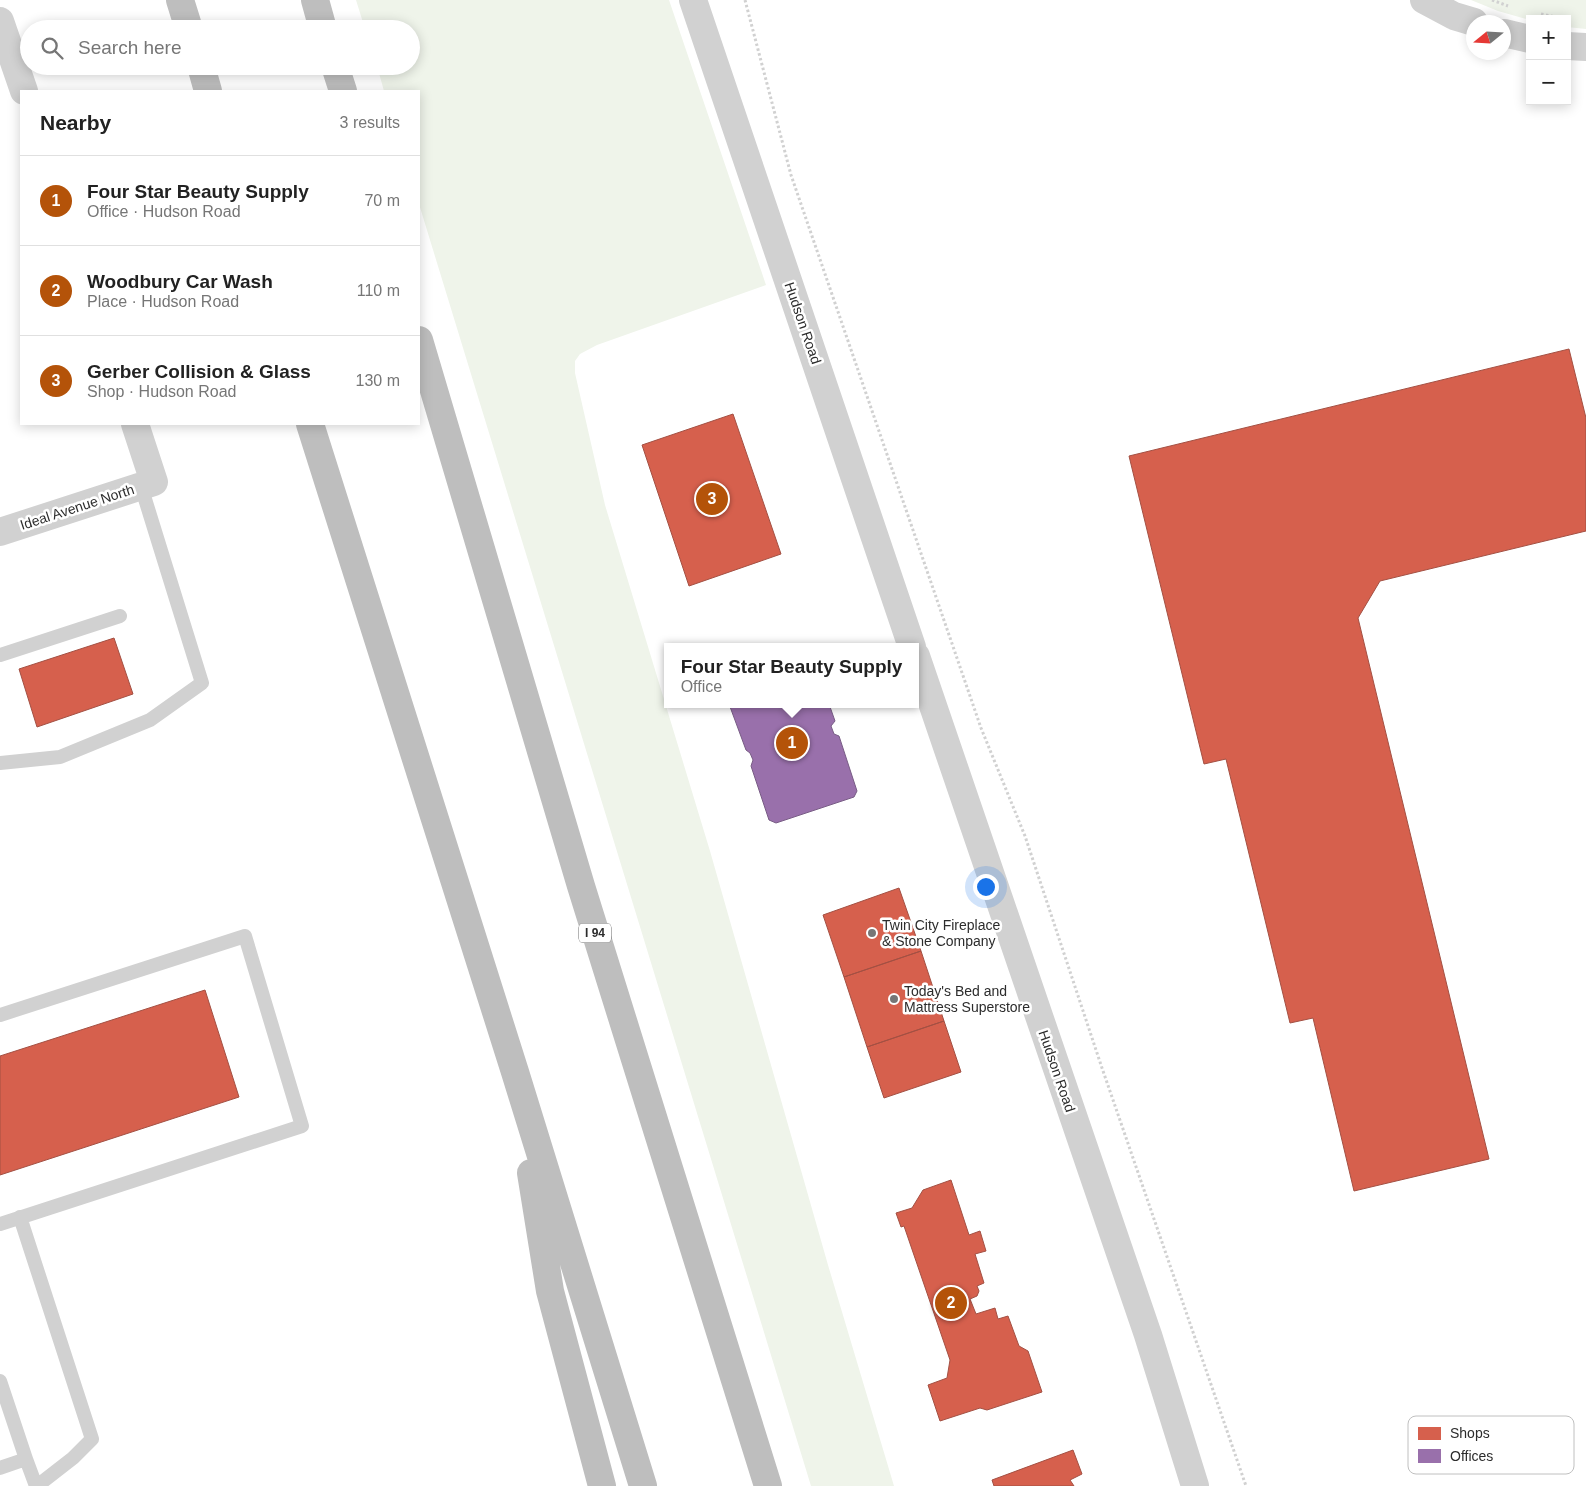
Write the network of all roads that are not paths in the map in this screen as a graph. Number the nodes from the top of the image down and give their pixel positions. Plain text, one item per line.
1 (180, 0) edge
2 (315, 0) edge
3 (693, 0) edge
4 (1424, 0) edge
5 (186, 20) edge
6 (321, 20) edge
7 (1466, 20) edge
8 (0, 21) edge
9 (1511, 35) edge
10 (1526, 38) edge
11 (1571, 46) edge
12 (1586, 47) edge
13 (204, 75) edge
14 (338, 75) edge
15 (24, 90) edge
16 (208, 90) edge
17 (343, 90) edge
18 (420, 343) edge
19 (135, 425) edge
20 (310, 425) edge
21 (147, 484) junction
22 (0, 532) edge
23 (120, 616) dead end
24 (911, 643) edge
25 (0, 655) edge
26 (919, 665) edge
27 (0, 763) edge
28 (0, 1015) edge
29 (515, 1072) junction
30 (20, 1217) junction
31 (0, 1224) edge
32 (0, 1381) edge
33 (26, 1459) junction
34 (0, 1468) edge
35 (36, 1486) edge
36 (602, 1486) edge
37 (643, 1486) edge
38 (768, 1486) edge
39 (1195, 1486) edge

1 - 5 highway
2 - 6 highway
3 - 24 street, Hudson Road
4 - 7 street
8 - 15 street
9 - 10 street
11 - 12 street
13 - 16 highway
14 - 17 highway
18 - 38 highway, I 94
19 - 21 street
20 - 29 highway
21 - 22 street, Ideal Avenue North
21 - 27 lane
23 - 25 lane
26 - 39 street, Hudson Road
28 - 30 lane
29 - 36 highway
29 - 37 highway
30 - 31 lane
30 - 35 lane
32 - 33 lane
33 - 34 lane
33 - 35 lane

